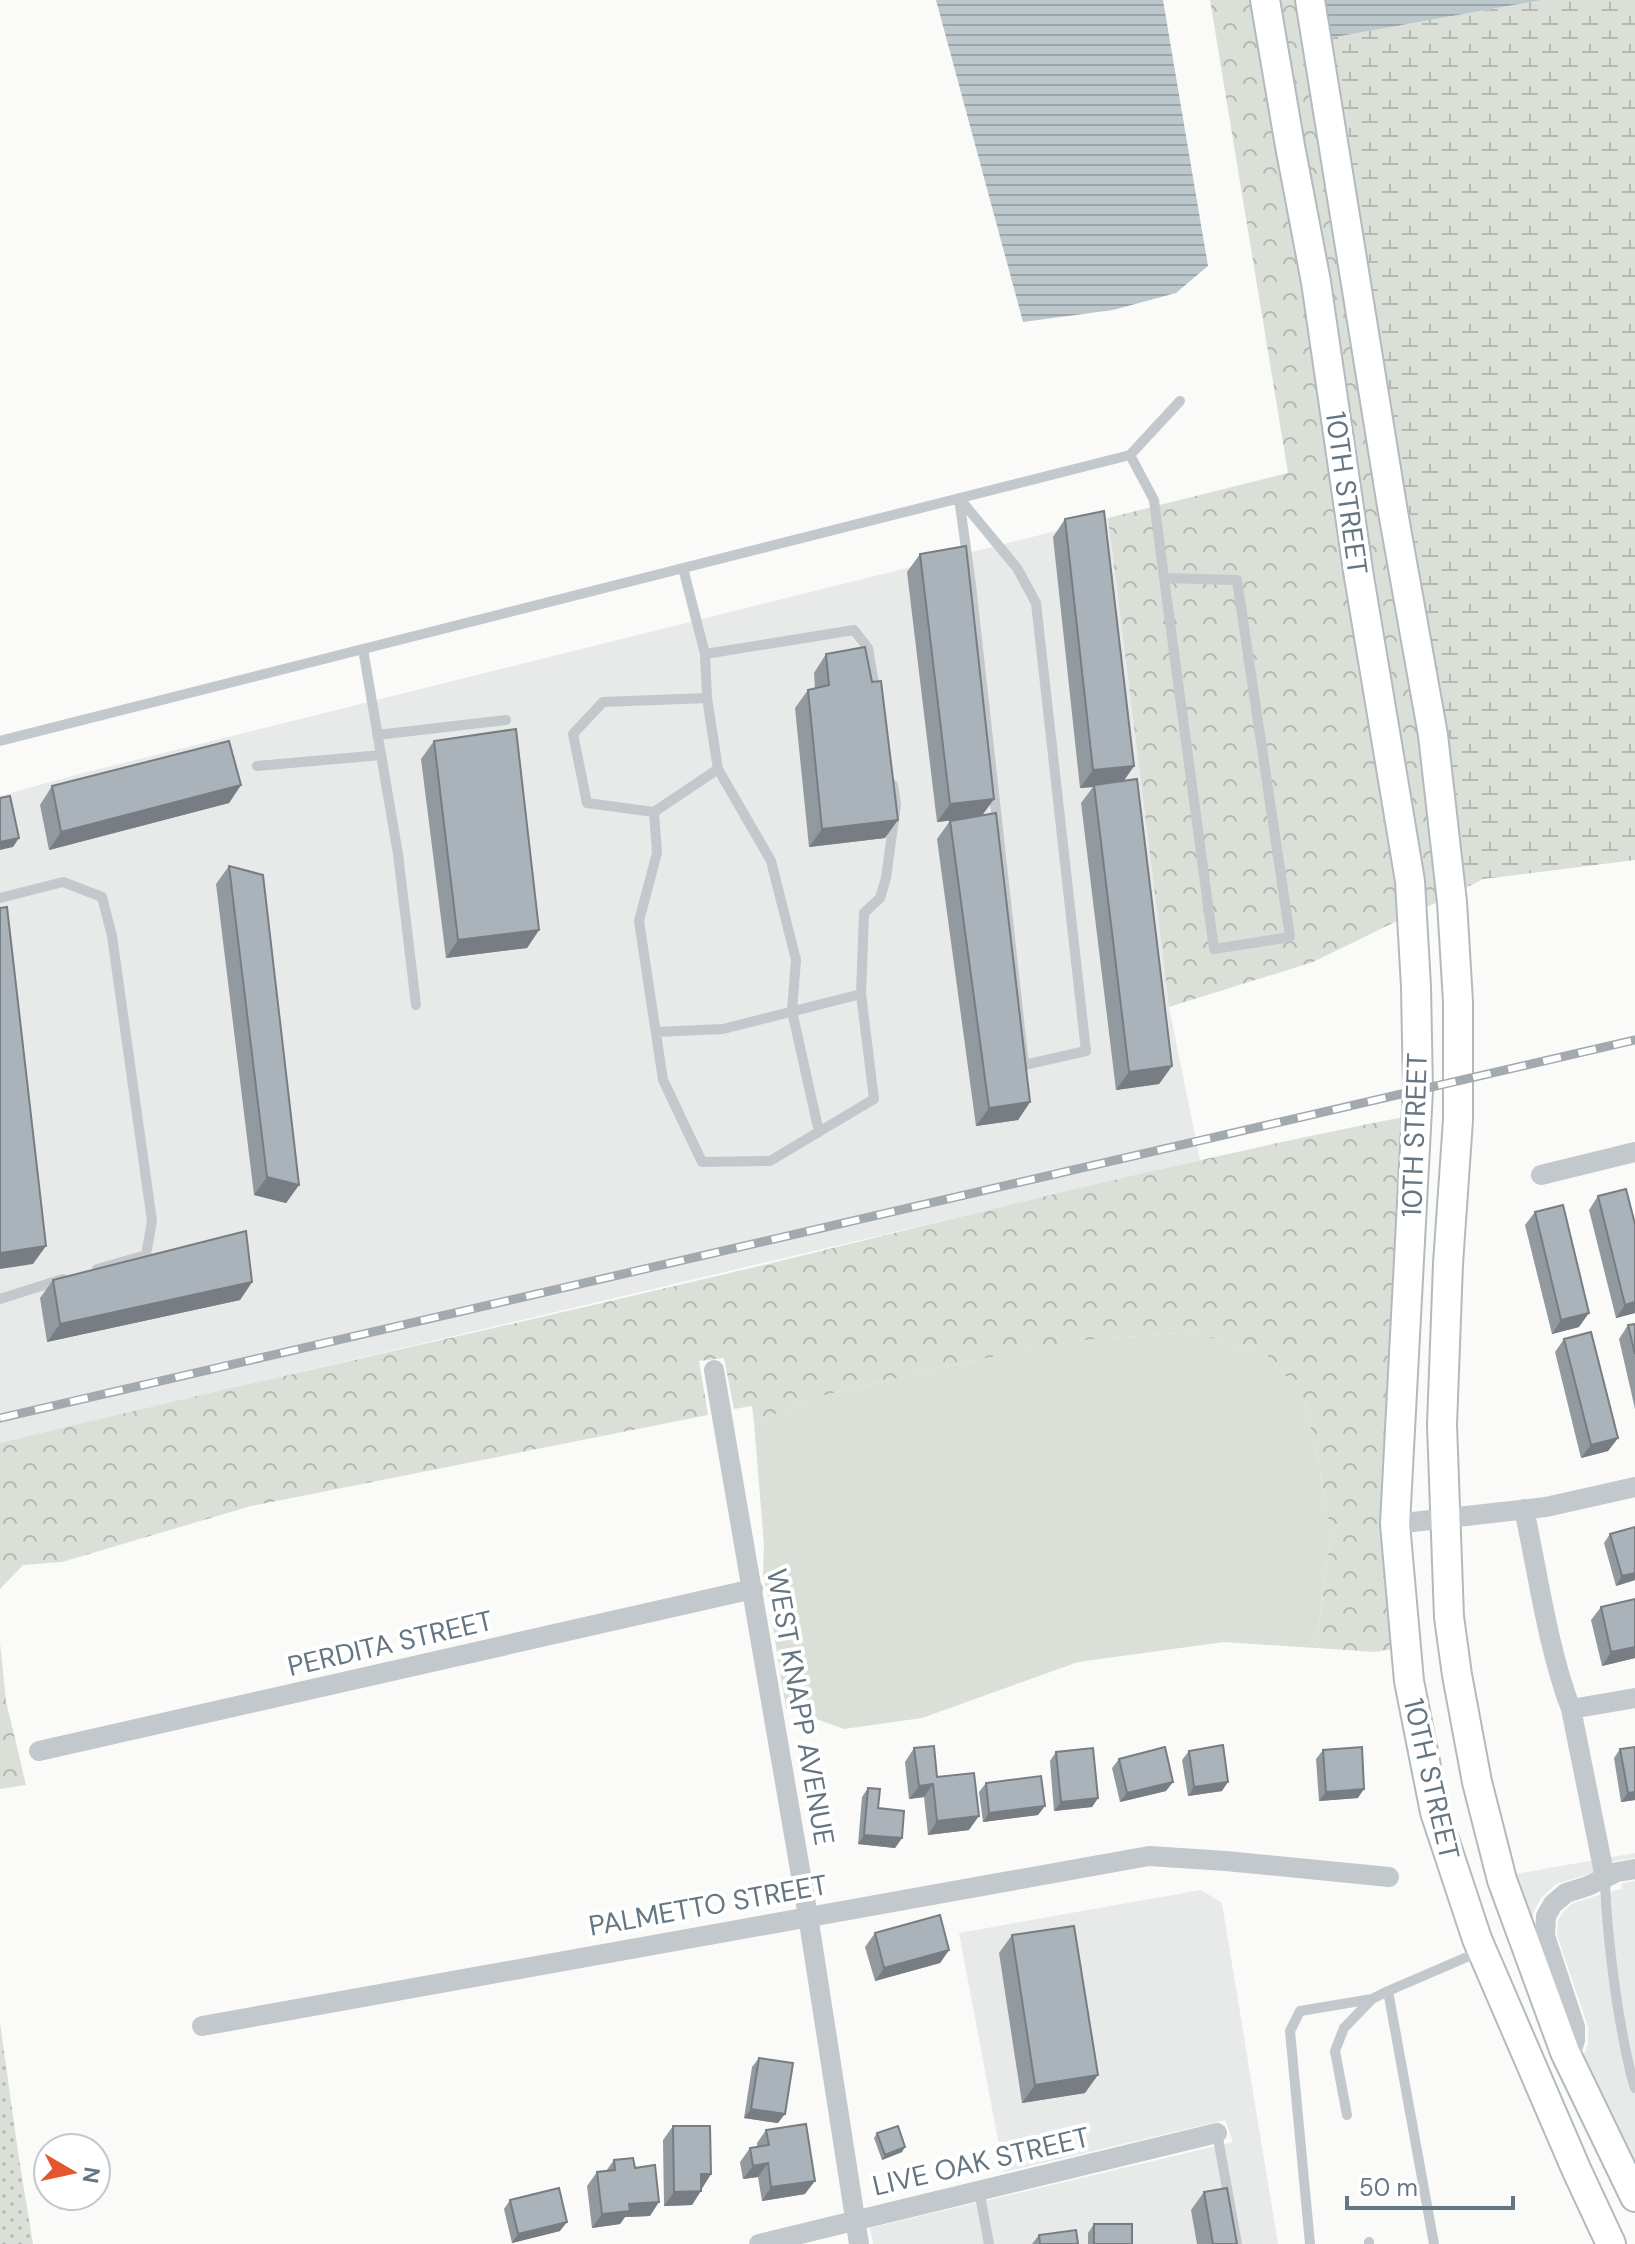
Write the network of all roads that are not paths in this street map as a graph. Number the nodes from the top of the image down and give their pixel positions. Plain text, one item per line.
1 (1265, 0) edge
2 (1310, 0) edge
3 (1180, 401) dead end
4 (1130, 455) junction
5 (959, 498) junction
6 (683, 568) junction
7 (1164, 578) junction
8 (363, 649) junction
9 (705, 654) junction
10 (707, 698) junction
11 (879, 710) edge
12 (506, 720) dead end
13 (377, 735) junction
14 (0, 741) edge
15 (381, 755) junction
16 (257, 766) dead end
17 (718, 769) junction
18 (890, 772) edge
19 (654, 812) junction
20 (0, 898) edge
21 (1457, 979) junction
22 (1416, 987) junction
23 (861, 994) junction
24 (416, 1005) dead end
25 (792, 1011) junction
26 (656, 1032) junction
27 (819, 1132) junction
28 (1635, 1152) edge
29 (1541, 1175) dead end
30 (1413, 1184) junction
31 (1453, 1186) junction
32 (88, 1272) edge
33 (73, 1276) edge
34 (0, 1299) edge
35 (714, 1370) dead end
36 (1635, 1487) edge
37 (1524, 1509) junction
38 (1444, 1518) junction
39 (1395, 1524) junction
40 (753, 1589) junction
41 (1635, 1698) edge
42 (1571, 1709) junction
43 (39, 1751) dead end
44 (1635, 1869) edge
45 (1389, 1877) dead end
46 (1605, 1878) junction
47 (808, 1916) junction
48 (1481, 1951) junction
49 (1388, 1991) junction
50 (1372, 1999) junction
51 (202, 2026) dead end
52 (1569, 2060) junction
53 (1635, 2088) edge
54 (1347, 2115) dead end
55 (1217, 2133) joint
56 (979, 2190) junction
57 (1635, 2197) edge
58 (855, 2220) junction
59 (759, 2244) edge
60 (859, 2244) edge
61 (989, 2244) edge
62 (1237, 2244) edge
63 (1310, 2244) edge
64 (1434, 2244) edge
65 (1611, 2244) edge

1 - 22 street, 10TH STREET
2 - 21 street, 10TH STREET
3 - 4 lane
4 - 5 lane
4 - 7 lane
5 - 5 lane
5 - 6 lane
6 - 8 lane
6 - 9 lane
7 - 7 lane
8 - 13 lane
8 - 14 lane
9 - 10 lane
9 - 11 lane
10 - 17 lane
10 - 19 lane
12 - 13 lane
13 - 15 lane
15 - 16 lane
15 - 24 lane
17 - 19 lane
17 - 25 lane
18 - 23 lane
19 - 26 lane
20 - 32 lane
21 - 22 street
21 - 31 street, 10TH STREET
22 - 30 street, 10TH STREET
23 - 25 lane
23 - 27 lane
25 - 26 lane
25 - 27 lane
26 - 27 lane
28 - 29 street
30 - 31 street
30 - 39 street, 10TH STREET
31 - 38 street, 10TH STREET
33 - 34 lane
35 - 40 street, WEST KNAPP AVENUE
36 - 37 street
37 - 38 street
37 - 42 street
38 - 39 street
38 - 52 street, 10TH STREET
39 - 48 street, 10TH STREET
40 - 43 street, PERDITA STREET
40 - 47 street, WEST KNAPP AVENUE
41 - 42 street
42 - 46 street
44 - 46 street
45 - 47 street, PALMETTO STREET
46 - 52 street
46 - 53 lane
47 - 51 street, PALMETTO STREET
47 - 58 street, WEST KNAPP AVENUE
48 - 49 lane
48 - 65 street, 10TH STREET
49 - 50 lane
49 - 64 lane
50 - 54 lane
50 - 63 lane
52 - 57 street, 10TH STREET
55 - 56 street, LIVE OAK STREET
55 - 62 lane
56 - 58 street, LIVE OAK STREET
56 - 61 lane
58 - 59 street, LIVE OAK STREET
58 - 60 street, WEST KNAPP AVENUE

